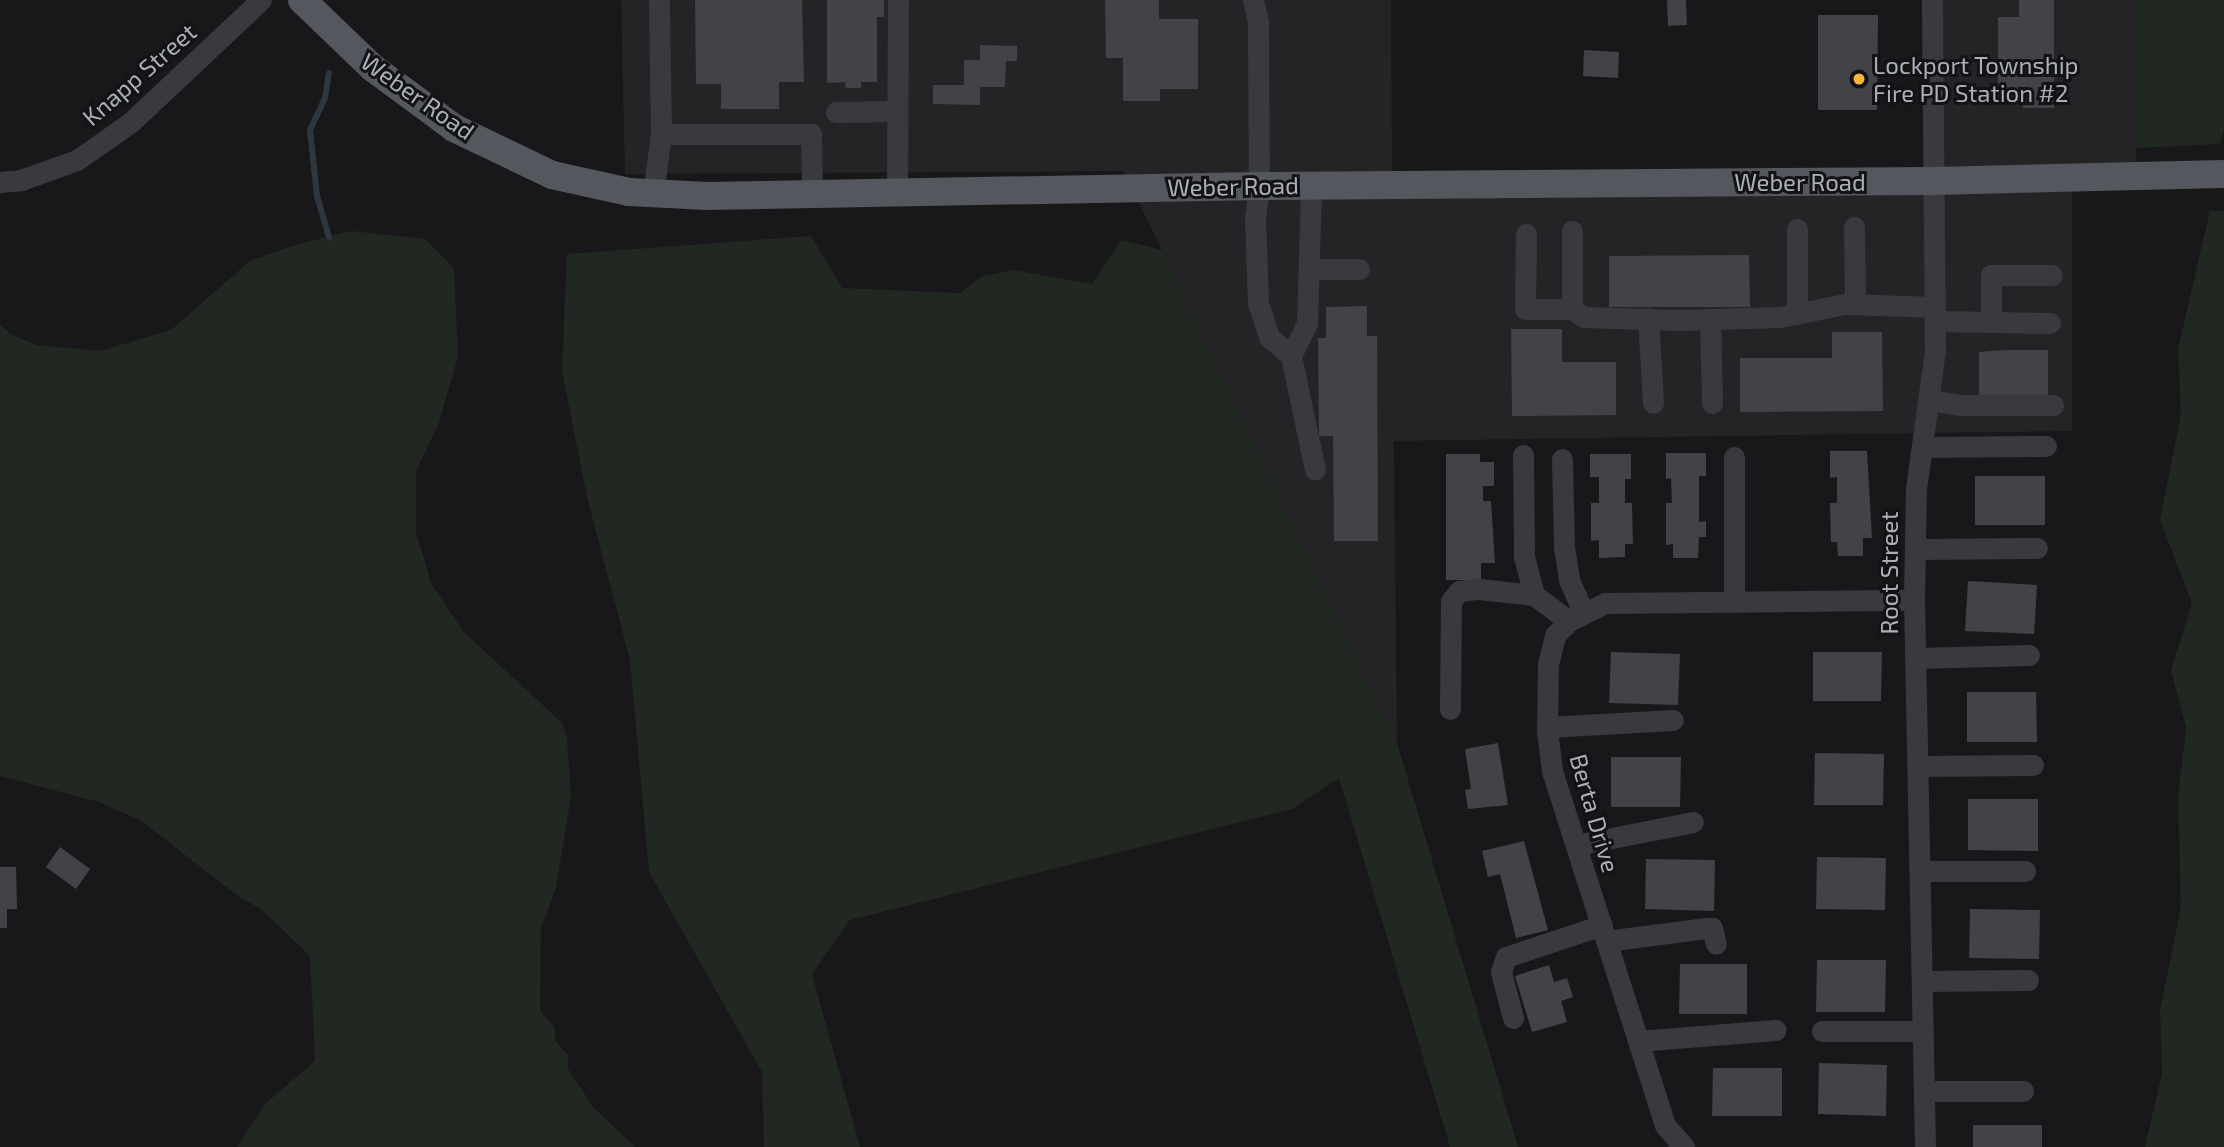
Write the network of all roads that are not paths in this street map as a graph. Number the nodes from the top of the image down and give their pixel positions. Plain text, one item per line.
1 (261, 0) edge
2 (302, 0) edge
3 (659, 0) edge
4 (898, 0) edge
5 (1253, 0) edge
6 (1932, 0) edge
7 (897, 111) junction
8 (836, 112) dead end
9 (661, 134) junction
10 (2224, 174) edge
11 (0, 181) edge
12 (1933, 181) junction
13 (1311, 185) junction
14 (1259, 186) junction
15 (897, 192) junction
16 (653, 194) junction
17 (812, 194) junction
18 (1854, 227) dead end
19 (1797, 229) dead end
20 (1572, 231) dead end
21 (1526, 234) dead end
22 (1310, 269) junction
23 (1359, 270) dead end
24 (2052, 275) dead end
25 (1855, 304) junction
26 (1572, 309) junction
27 (1797, 314) junction
28 (1935, 314) junction
29 (1648, 318) junction
30 (1710, 319) junction
31 (1991, 322) junction
32 (2050, 324) dead end
33 (1291, 356) junction
34 (1929, 400) junction
35 (1653, 403) dead end
36 (1712, 403) dead end
37 (2053, 405) dead end
38 (2046, 446) dead end
39 (1922, 447) junction
40 (1523, 455) dead end
41 (1734, 457) dead end
42 (1562, 459) dead end
43 (1315, 470) dead end
44 (2037, 548) dead end
45 (1915, 549) junction
46 (1534, 595) junction
47 (1914, 600) junction
48 (1734, 602) junction
49 (1577, 617) junction
50 (2029, 655) dead end
51 (1916, 658) junction
52 (1450, 709) dead end
53 (1673, 720) dead end
54 (1547, 727) junction
55 (2033, 765) dead end
56 (1917, 766) junction
57 (1693, 822) dead end
58 (1576, 845) junction
59 (1920, 871) junction
60 (2025, 871) dead end
61 (1604, 933) junction
62 (1716, 944) dead end
63 (2028, 980) dead end
64 (1922, 981) junction
65 (1513, 1018) dead end
66 (1776, 1030) dead end
67 (1822, 1031) dead end
68 (1923, 1031) junction
69 (1638, 1041) junction
70 (1924, 1091) junction
71 (2023, 1091) dead end
72 (1684, 1147) edge
73 (1925, 1147) edge

1 - 11 street, Knapp Street
2 - 16 main road, Weber Road
3 - 9 street
4 - 7 street
5 - 14 street
6 - 12 street, Root Street
7 - 8 street
7 - 15 street
9 - 16 street
9 - 17 street
10 - 12 main road, Weber Road
12 - 13 main road, Weber Road
12 - 28 street, Root Street
13 - 14 main road, Weber Road
13 - 22 street
14 - 15 main road, Weber Road
14 - 33 street
15 - 17 main road, Weber Road
16 - 17 main road, Weber Road
18 - 25 street
19 - 27 street
20 - 26 street
21 - 26 street
22 - 23 street
22 - 33 street
24 - 31 street
25 - 27 street
25 - 28 street
26 - 29 street
27 - 30 street
28 - 31 street
28 - 34 street, Root Street
29 - 30 street
29 - 35 street
30 - 36 street
31 - 32 street
33 - 43 street
34 - 37 street
34 - 39 street, Root Street
38 - 39 street
39 - 45 street, Root Street
40 - 46 street
41 - 48 street
42 - 49 street
44 - 45 street
45 - 47 street, Root Street
46 - 49 street
46 - 52 street
47 - 48 street
47 - 51 street, Root Street
48 - 49 street
49 - 54 street, Berta Drive
50 - 51 street
51 - 56 street, Root Street
53 - 54 street
54 - 58 street, Berta Drive
55 - 56 street
56 - 59 street, Root Street
57 - 58 street
58 - 61 street, Berta Drive
59 - 60 street
59 - 64 street, Root Street
61 - 62 street
61 - 65 street
61 - 69 street, Berta Drive
63 - 64 street
64 - 68 street, Root Street
66 - 69 street
67 - 68 street
68 - 70 street, Root Street
69 - 72 street, Berta Drive
70 - 71 street
70 - 73 street, Root Street

